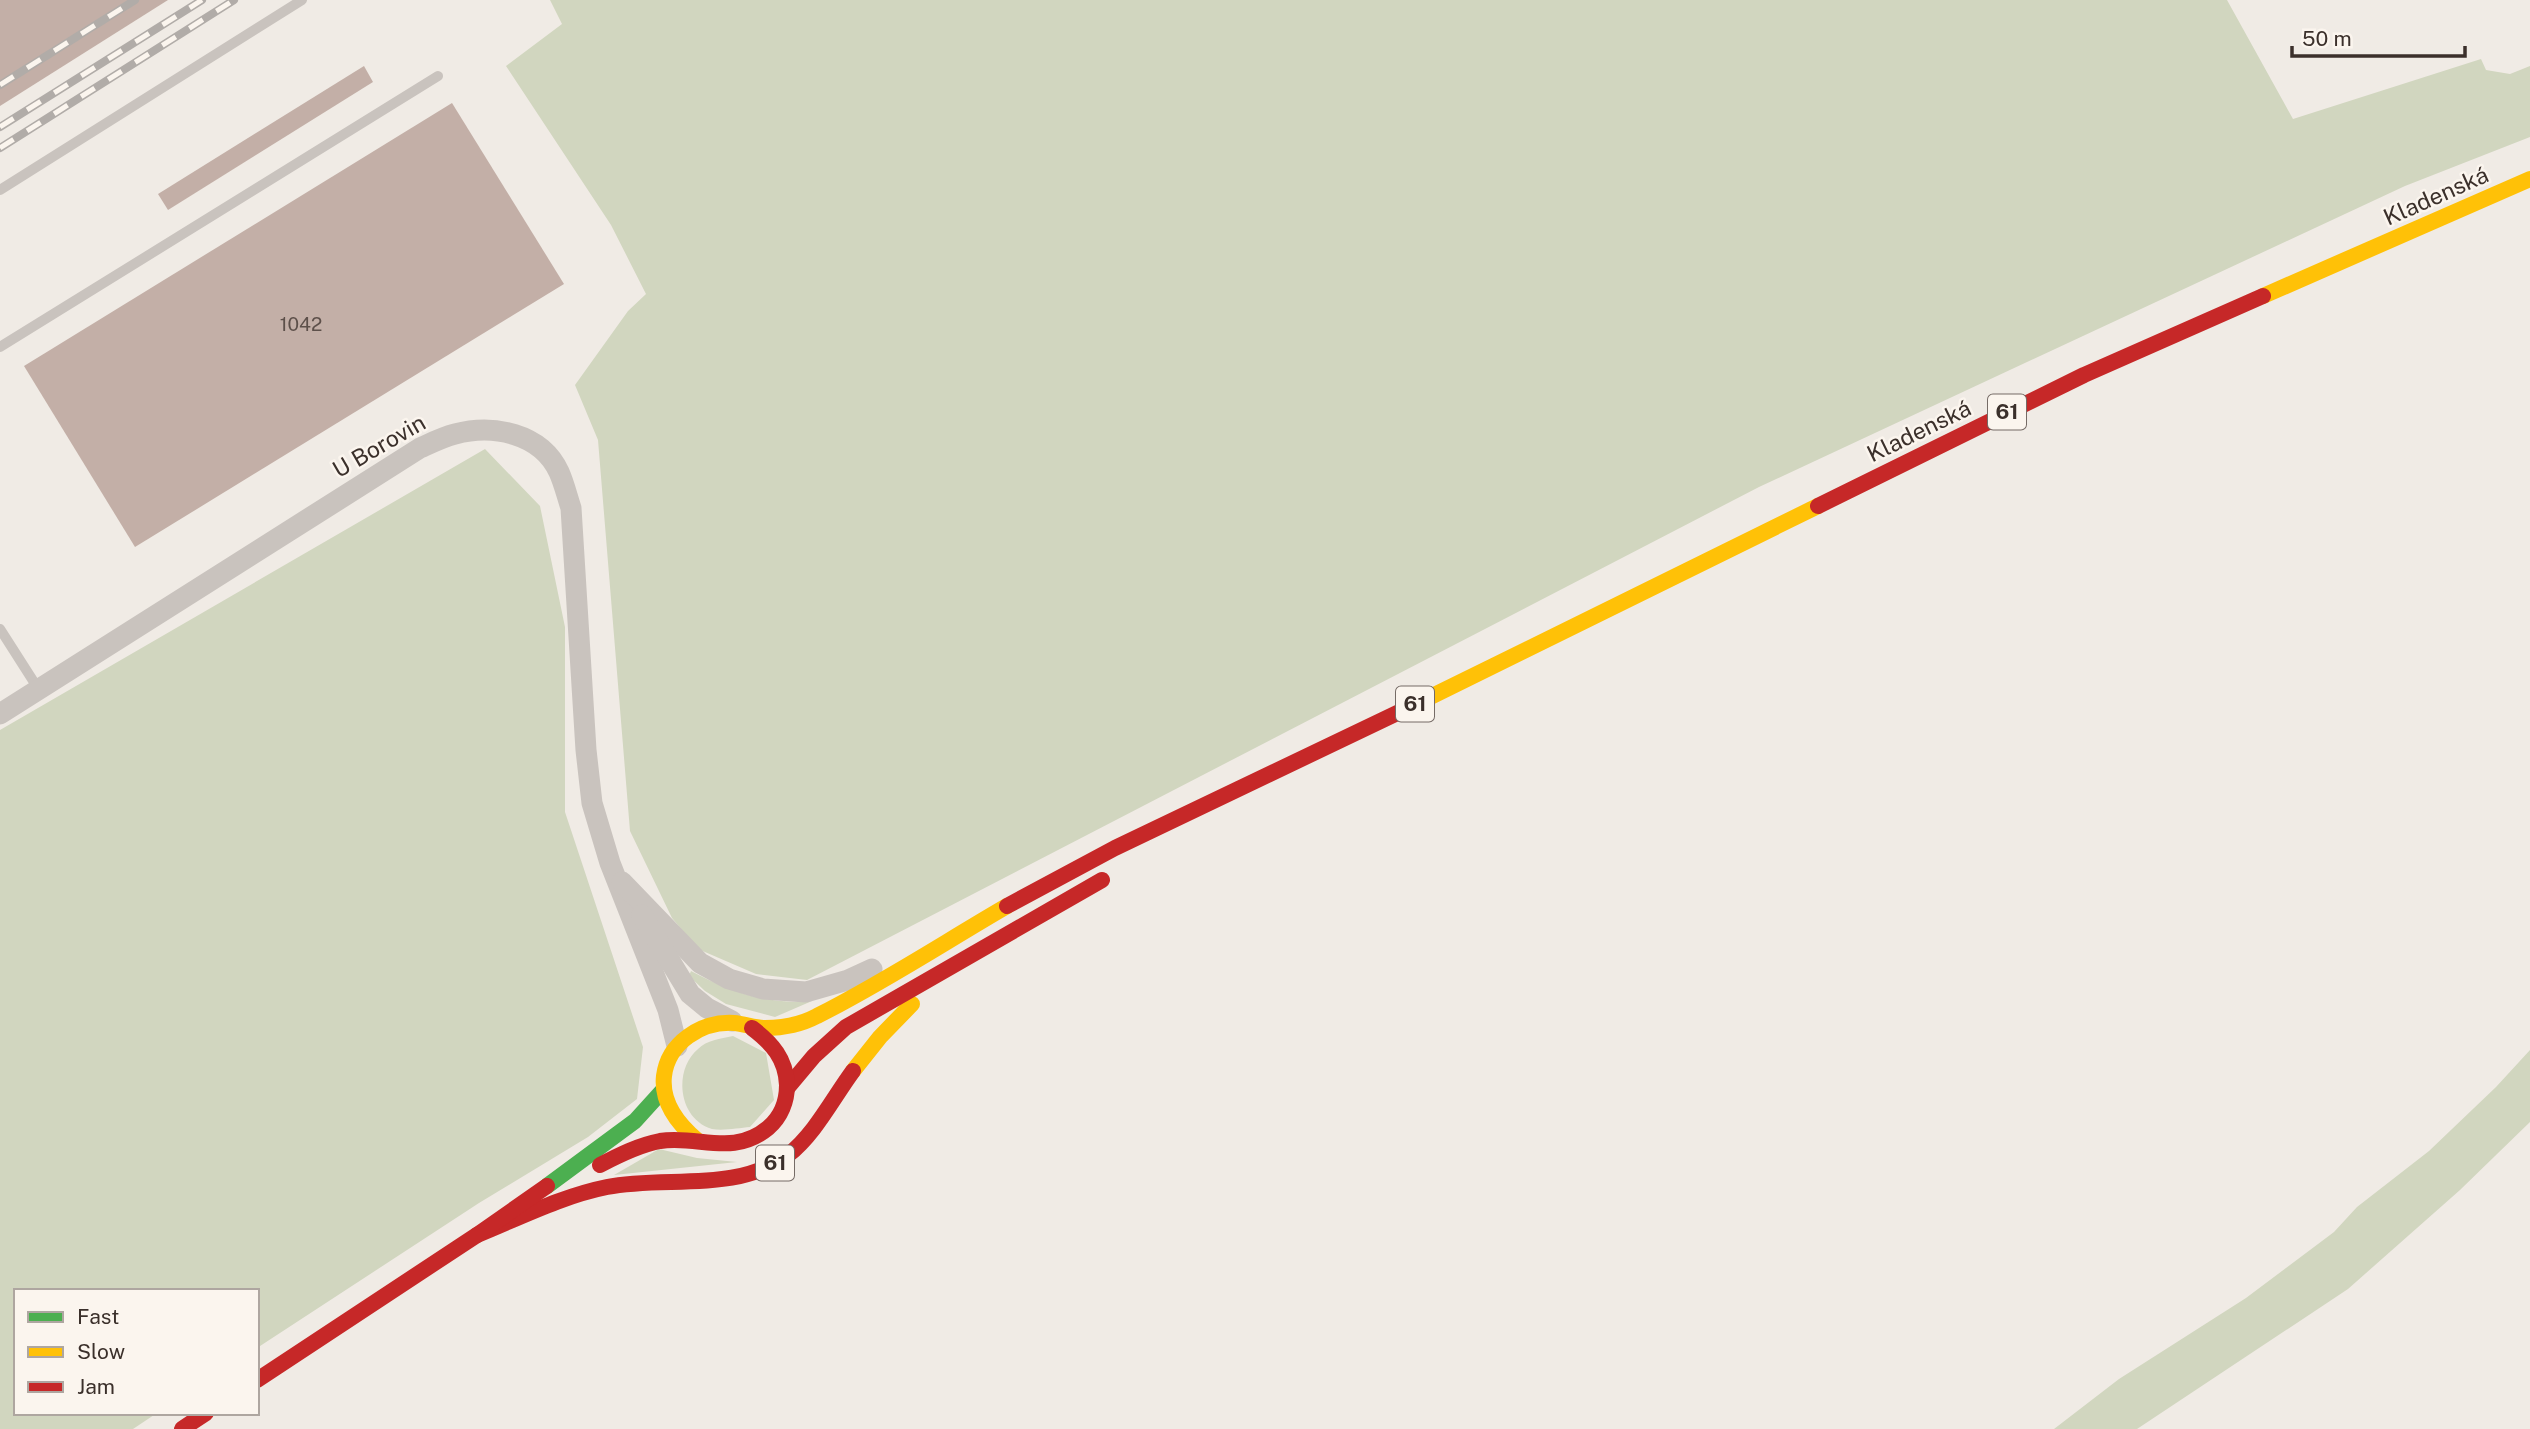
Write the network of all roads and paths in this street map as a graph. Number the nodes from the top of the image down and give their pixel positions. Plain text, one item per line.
1 (302, 0) edge
2 (438, 76) dead end
3 (2530, 179) edge
4 (0, 190) edge
5 (0, 347) edge
6 (0, 629) edge
7 (39, 690) junction
8 (0, 714) edge
9 (1337, 743) junction
10 (1174, 838) dead end
11 (1117, 871) dead end
12 (615, 872) junction
13 (1013, 902) junction
14 (991, 943) junction
15 (744, 1025) junction
16 (677, 1046) junction
17 (788, 1087) junction
18 (664, 1089) junction
19 (697, 1140) junction
20 (477, 1235) junction
21 (259, 1379) edge
22 (203, 1415) edge
23 (182, 1429) edge

1 - 4 lane
2 - 5 lane
3 - 9 main road, Kladenská / 61
6 - 7 lane
7 - 8 street, U Borovin
7 - 12 street, U Borovin
9 - 10 main road, 61
9 - 13 main road, 61
11 - 14 main road, 61
12 - 13 street
12 - 15 street
12 - 16 street
13 - 15 main road, 61
14 - 17 main road, 61
14 - 20 main road, 61
15 - 16 main road, 61
15 - 17 main road
16 - 18 main road, 61
17 - 19 main road, 61
18 - 19 main road
18 - 20 main road, 61
19 - 20 main road, 61
20 - 21 main road, 61
22 - 23 main road

